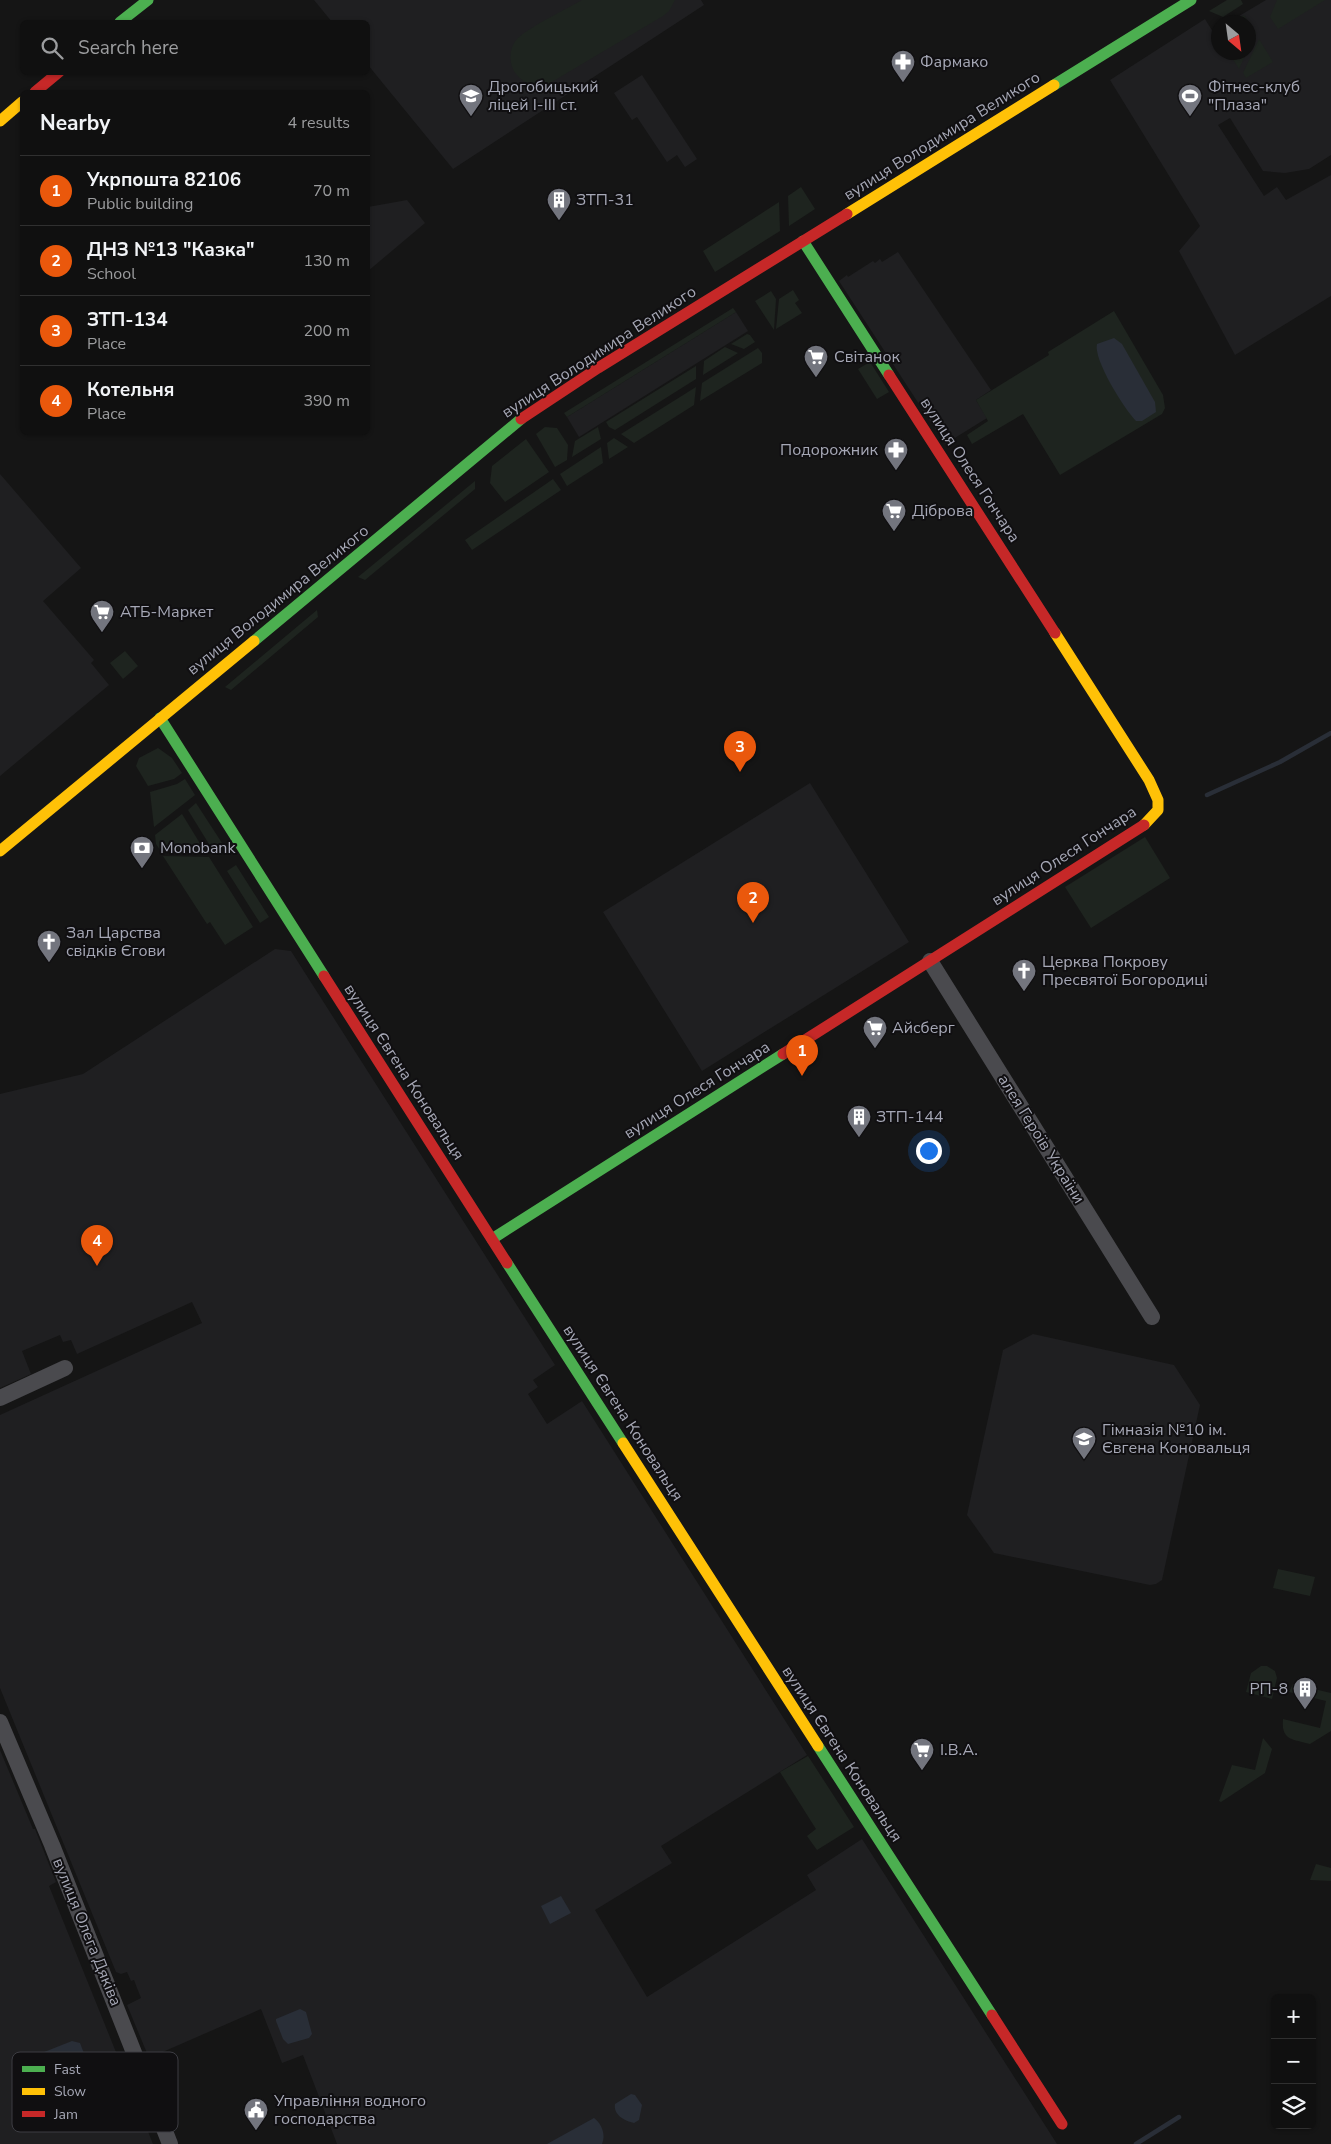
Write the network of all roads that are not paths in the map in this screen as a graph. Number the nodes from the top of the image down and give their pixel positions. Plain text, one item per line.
1 (148, 0) edge
2 (1192, 0) edge
3 (123, 20) edge
4 (55, 75) edge
5 (37, 90) edge
6 (20, 104) edge
7 (0, 121) edge
8 (803, 241) junction
9 (160, 718) junction
10 (0, 851) edge
11 (930, 960) junction
12 (492, 1239) junction
13 (1152, 1317) dead end
14 (65, 1368) dead end
15 (0, 1398) edge
16 (0, 1722) edge
17 (134, 2052) edge
18 (1062, 2124) dead end
19 (165, 2132) edge
20 (170, 2144) edge

1 - 3 street
2 - 8 street, вулиця Володимира Великого
4 - 5 street
6 - 7 street
8 - 9 street, вулиця Володимира Великого
8 - 11 street, вулиця Олеся Гончара
9 - 10 street, вулиця Володимира Великого
9 - 12 street, вулиця Євгена Коновальця
11 - 12 street, вулиця Олеся Гончара
11 - 13 street, алея Героїв України
12 - 18 street, вулиця Євгена Коновальця
14 - 15 street
16 - 17 street, вулиця Олега Дяківа
19 - 20 street, вулиця Олега Дяківа

